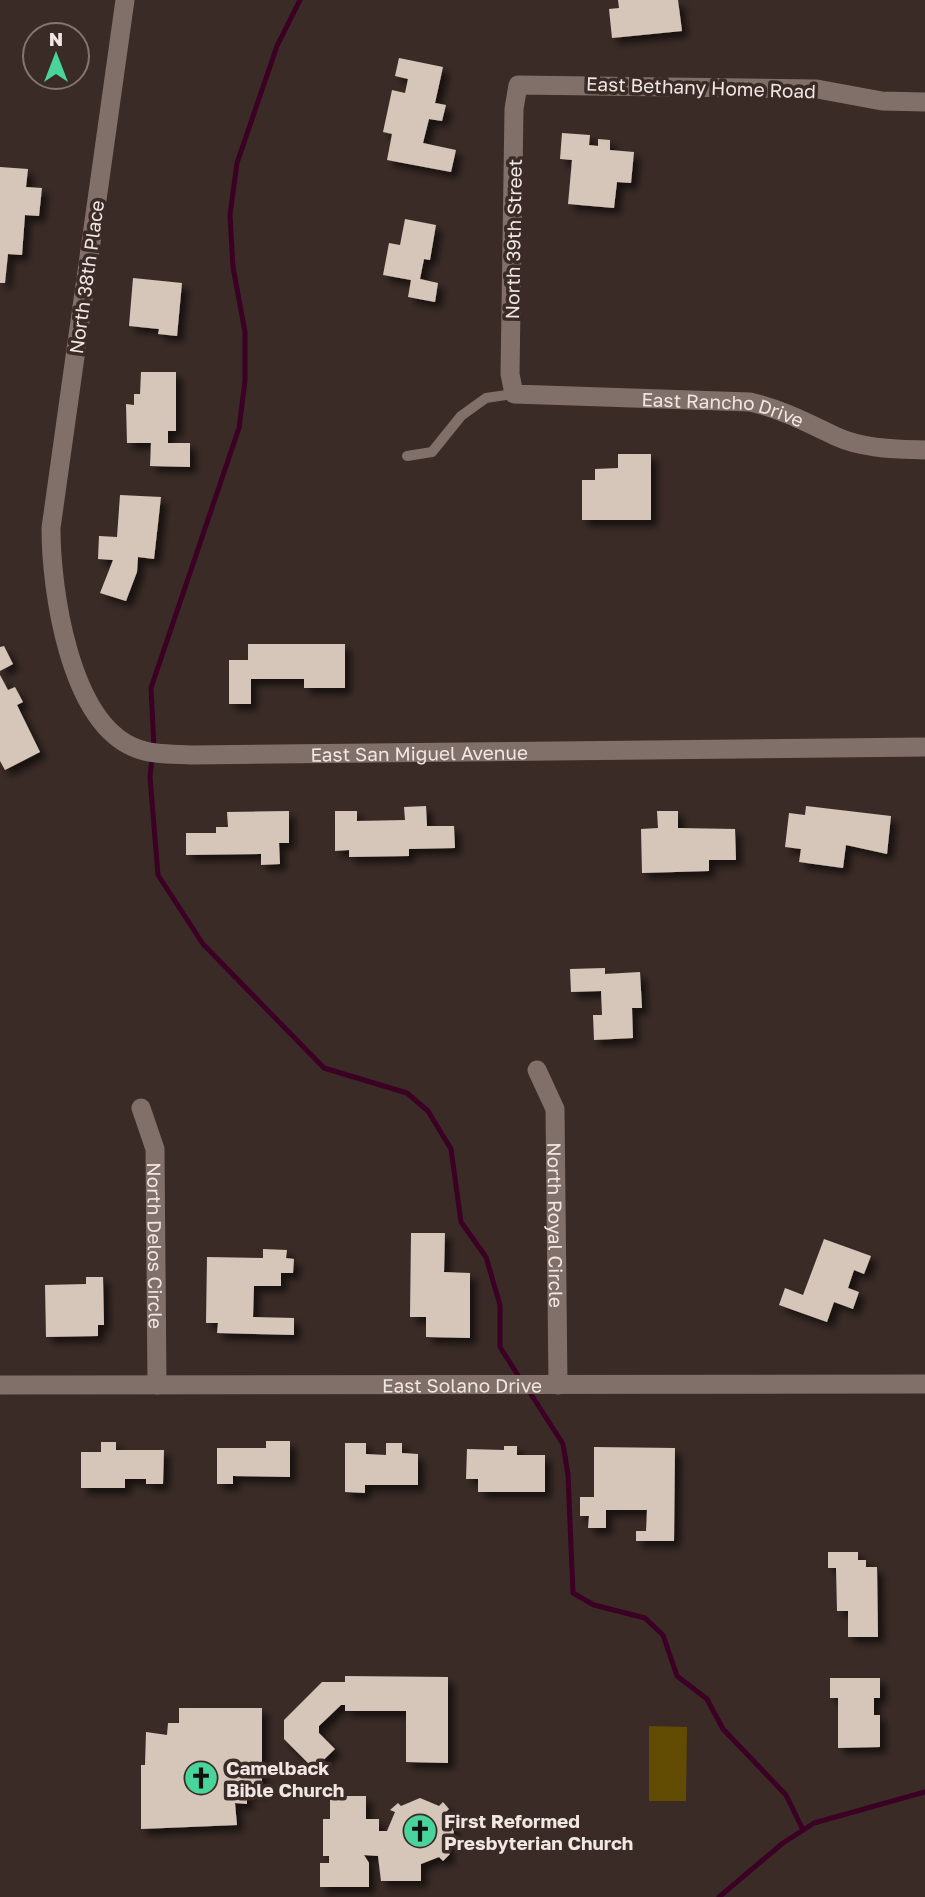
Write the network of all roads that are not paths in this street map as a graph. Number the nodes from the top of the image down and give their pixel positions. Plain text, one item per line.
1 (125, 0) edge
2 (518, 85) joint
3 (925, 102) edge
4 (513, 394) junction
5 (925, 450) edge
6 (407, 456) dead end
7 (51, 555) joint
8 (925, 747) edge
9 (537, 1070) dead end
10 (141, 1108) dead end
11 (925, 1384) edge
12 (0, 1385) edge
13 (157, 1385) junction
14 (558, 1385) junction

1 - 7 street, North 38th Place
2 - 3 street, East Bethany Home Road
2 - 4 street, North 39th Street
4 - 5 street, East Rancho Drive
4 - 6 lane
7 - 8 street, East San Miguel Avenue
9 - 14 street, North Royal Circle
10 - 13 street, North Delos Circle
11 - 14 street, East Solano Drive
12 - 13 street, East Solano Drive
13 - 14 street, East Solano Drive

